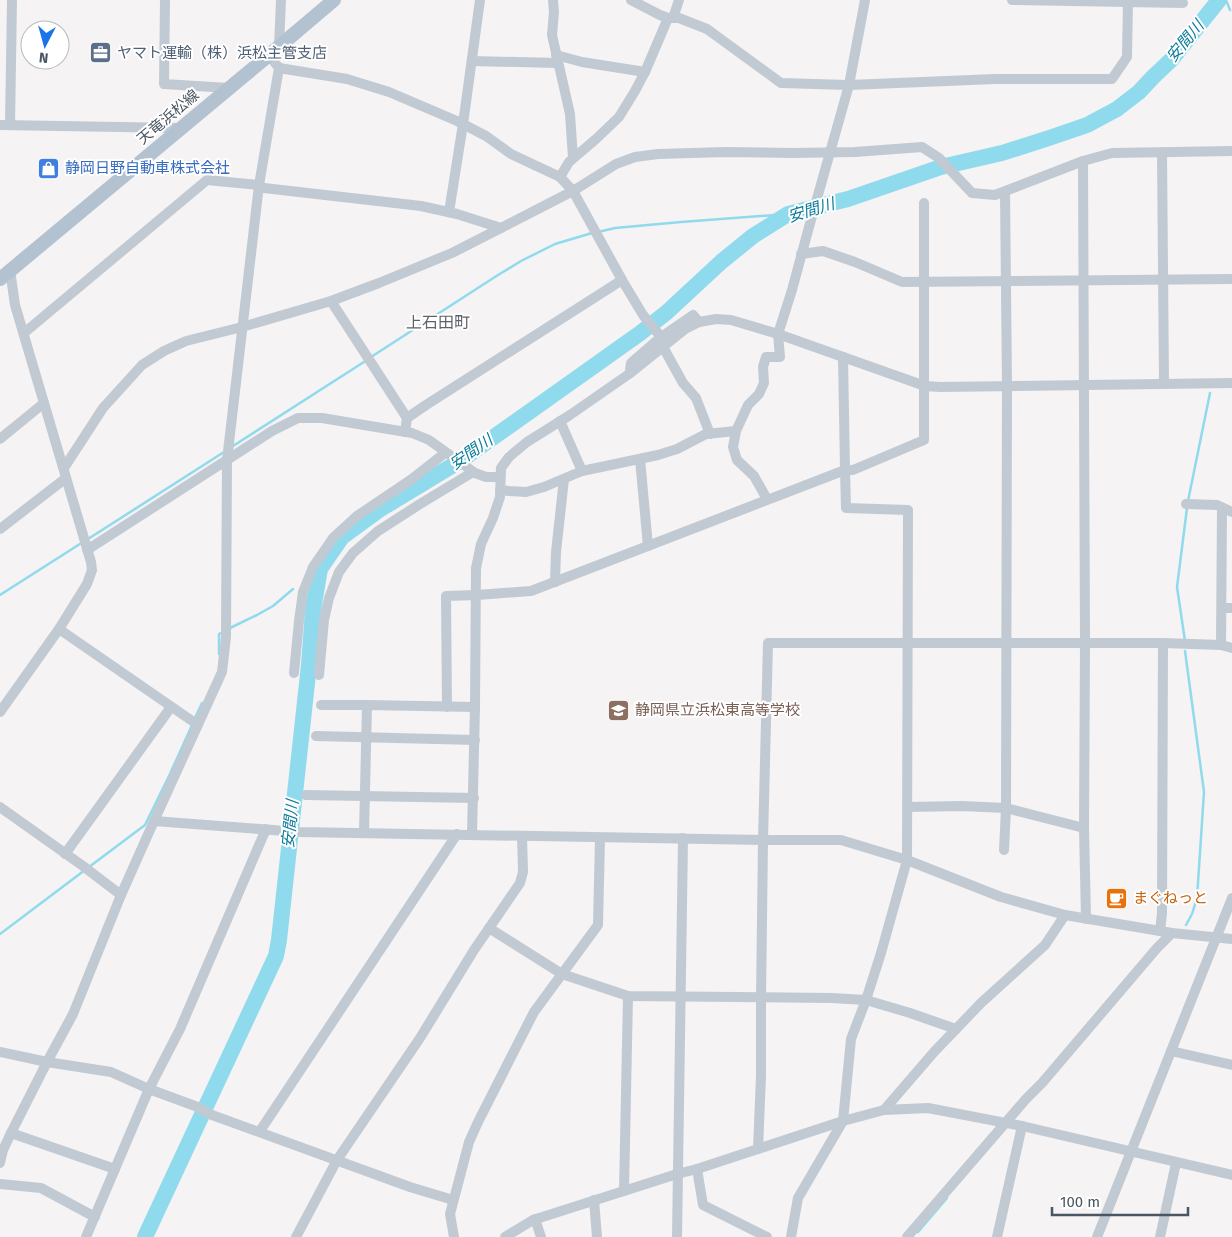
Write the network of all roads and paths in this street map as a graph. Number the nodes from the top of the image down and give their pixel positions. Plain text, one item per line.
1 (12, 0) edge
2 (165, 0) edge
3 (281, 0) edge
4 (334, 0) edge
5 (480, 0) edge
6 (553, 0) edge
7 (631, 0) edge
8 (679, 0) edge
9 (865, 0) edge
10 (1012, 0) edge
11 (1128, 1) edge
12 (1183, 3) dead end
13 (671, 18) junction
14 (274, 51) junction
15 (557, 59) junction
16 (472, 61) junction
17 (280, 68) junction
18 (645, 72) junction
19 (849, 85) junction
20 (228, 88) junction
21 (464, 124) junction
22 (5, 125) edge
23 (180, 128) junction
24 (1232, 151) edge
25 (831, 152) junction
26 (1162, 152) junction
27 (573, 158) junction
28 (1083, 161) junction
29 (560, 177) junction
30 (259, 185) junction
31 (573, 191) junction
32 (1005, 192) junction
33 (924, 203) dead end
34 (449, 212) junction
35 (500, 228) junction
36 (801, 254) junction
37 (5, 274) edge
38 (1232, 279) edge
39 (622, 280) junction
40 (1083, 280) junction
41 (1163, 280) junction
42 (1006, 281) junction
43 (924, 282) junction
44 (331, 301) junction
45 (242, 327) junction
46 (24, 333) junction
47 (778, 334) junction
48 (661, 340) junction
49 (843, 357) junction
50 (1232, 383) edge
51 (1164, 384) junction
52 (1007, 385) junction
53 (1084, 385) junction
54 (925, 386) junction
55 (44, 403) junction
56 (407, 418) junction
57 (560, 421) junction
58 (736, 430) junction
59 (405, 432) junction
60 (710, 434) junction
61 (0, 440) edge
62 (445, 453) junction
63 (227, 458) junction
64 (640, 460) junction
65 (845, 470) junction
66 (473, 472) junction
67 (582, 472) junction
68 (65, 473) junction
69 (500, 477) junction
70 (564, 479) junction
71 (500, 490) junction
72 (768, 499) junction
73 (1186, 504) dead end
74 (1227, 510) edge
75 (0, 529) edge
76 (648, 546) junction
77 (86, 549) junction
78 (555, 582) junction
79 (476, 595) junction
80 (1227, 608) edge
81 (59, 629) junction
82 (908, 643) junction
83 (1006, 643) junction
84 (1085, 643) junction
85 (1163, 643) junction
86 (1221, 644) junction
87 (1232, 648) edge
88 (294, 673) dead end
89 (319, 675) dead end
90 (321, 704) dead end
91 (368, 706) junction
92 (172, 707) junction
93 (447, 707) junction
94 (475, 707) junction
95 (0, 712) edge
96 (198, 725) junction
97 (316, 736) dead end
98 (367, 737) junction
99 (475, 740) junction
100 (306, 795) dead end
101 (365, 796) junction
102 (474, 798) junction
103 (0, 807) edge
104 (907, 807) junction
105 (1006, 808) junction
106 (154, 821) junction
107 (1084, 828) junction
108 (266, 829) junction
109 (364, 833) junction
110 (457, 834) junction
111 (472, 834) junction
112 (522, 836) junction
113 (600, 838) junction
114 (684, 838) junction
115 (763, 840) junction
116 (1004, 850) dead end
117 (65, 854) junction
118 (906, 860) junction
119 (121, 895) junction
120 (1232, 898) edge
121 (1065, 915) junction
122 (1086, 919) junction
123 (489, 928) junction
124 (1160, 931) junction
125 (1172, 933) junction
126 (1216, 937) junction
127 (1232, 939) edge
128 (562, 974) junction
129 (628, 996) junction
130 (681, 996) junction
131 (760, 998) junction
132 (866, 1000) junction
133 (956, 1029) junction
134 (1171, 1051) junction
135 (0, 1052) edge
136 (47, 1062) junction
137 (1232, 1065) edge
138 (149, 1090) junction
139 (884, 1110) junction
140 (843, 1121) junction
141 (1006, 1124) junction
142 (1022, 1126) junction
143 (260, 1132) junction
144 (11, 1133) junction
145 (758, 1149) junction
146 (1130, 1152) junction
147 (337, 1160) junction
148 (1176, 1162) junction
149 (0, 1163) edge
150 (115, 1169) junction
151 (697, 1169) junction
152 (677, 1174) junction
153 (1232, 1175) edge
154 (0, 1184) edge
155 (624, 1191) junction
156 (453, 1200) junction
157 (594, 1200) junction
158 (95, 1217) junction
159 (536, 1219) junction
160 (86, 1237) edge
161 (296, 1237) edge
162 (454, 1237) edge
163 (505, 1237) edge
164 (541, 1237) edge
165 (597, 1237) edge
166 (676, 1237) edge
167 (767, 1237) edge
168 (791, 1237) edge
169 (907, 1237) edge
170 (997, 1237) edge
171 (1097, 1237) edge
172 (1160, 1237) edge

1 - 22 street
2 - 20 street
3 - 14 street
4 - 14 main road, 天竜浜松線
5 - 16 street
6 - 15 street
7 - 13 street
8 - 13 street
9 - 19 street
10 - 11 street
11 - 12 street
11 - 19 street
13 - 18 street
13 - 19 street
14 - 17 street
14 - 20 main road, 天竜浜松線
15 - 16 street
15 - 18 street
15 - 27 street
16 - 21 street
17 - 21 street
17 - 30 street
18 - 27 street
19 - 25 street
20 - 23 main road, 天竜浜松線
21 - 29 street
21 - 34 street
22 - 23 street
23 - 37 main road, 天竜浜松線
24 - 26 street
25 - 31 street
25 - 32 street
25 - 36 street
26 - 28 street
26 - 41 street
27 - 29 street
28 - 32 street
28 - 40 street
29 - 31 street
30 - 34 street
30 - 45 street
30 - 46 street
31 - 35 street
31 - 39 street
32 - 42 street
33 - 43 street
34 - 35 street
35 - 44 street
36 - 43 street
36 - 47 street
37 - 46 street
38 - 41 street
39 - 48 street
39 - 56 street
40 - 41 street
40 - 42 street
40 - 53 street
41 - 51 street
42 - 43 street
42 - 52 street
43 - 54 street
44 - 45 street
44 - 56 street
45 - 63 street
45 - 68 street
46 - 55 street
47 - 48 street
47 - 49 street
47 - 58 street
48 - 57 street
48 - 60 street
49 - 54 street
49 - 65 street
50 - 51 street
51 - 53 street
52 - 53 street
52 - 54 street
52 - 83 street
53 - 84 street
54 - 65 street
55 - 61 street
55 - 68 street
56 - 59 street
57 - 67 street
57 - 69 street
58 - 60 street
58 - 72 street
59 - 62 street
59 - 63 street
60 - 64 street
62 - 66 street
62 - 88 street
63 - 77 street
63 - 96 street
64 - 67 street
64 - 76 street
65 - 72 street
65 - 82 street
66 - 69 street
66 - 89 street
67 - 70 street
68 - 75 street
68 - 77 street
69 - 71 street
70 - 71 street
70 - 78 street
71 - 79 street
72 - 76 street
73 - 74 street
74 - 80 street
76 - 78 street
77 - 81 street
78 - 79 street
79 - 93 street
79 - 94 street
80 - 86 street
81 - 92 street
81 - 95 street
82 - 83 street
82 - 104 street
82 - 115 street
83 - 84 street
83 - 105 street
84 - 85 street
84 - 107 street
85 - 86 street
85 - 124 street
86 - 87 street
90 - 91 street
91 - 93 street
91 - 98 street
92 - 96 street
92 - 117 street
93 - 94 street
94 - 99 street
96 - 106 street
97 - 98 street
98 - 99 street
98 - 101 street
99 - 102 street
100 - 101 street
101 - 102 street
101 - 109 street
102 - 111 street
103 - 117 street
104 - 105 street
104 - 118 street
105 - 107 street
105 - 116 street
106 - 108 street
106 - 119 street
107 - 122 street
108 - 109 street
108 - 138 street
109 - 110 street
110 - 111 street
110 - 143 street
111 - 112 street
112 - 113 street
112 - 123 street
113 - 114 street
113 - 128 street
114 - 115 street
114 - 130 street
115 - 118 street
115 - 131 street
117 - 119 street
118 - 121 street
118 - 132 street
119 - 136 street
120 - 126 street
121 - 122 street
121 - 133 street
122 - 124 street
123 - 128 street
123 - 147 street
124 - 125 street
125 - 126 street
125 - 141 street
126 - 127 street
126 - 134 street
128 - 129 street
128 - 156 street
129 - 130 street
129 - 155 street
130 - 131 street
130 - 152 street
131 - 132 street
131 - 145 street
132 - 133 street
132 - 140 street
133 - 139 street
134 - 137 street
134 - 146 street
135 - 136 street
136 - 138 street
136 - 144 street
138 - 143 street
138 - 150 street
139 - 140 street
139 - 141 street
140 - 145 street
140 - 168 street
141 - 142 street
141 - 169 street
142 - 146 street
142 - 170 street
143 - 147 street
144 - 149 street
144 - 150 street
145 - 151 street
146 - 148 street
146 - 171 street
147 - 156 street
147 - 161 street
148 - 153 street
148 - 172 street
150 - 158 street
151 - 152 street
151 - 167 street
152 - 155 street
152 - 166 street
154 - 158 street
155 - 157 street
156 - 162 street
157 - 159 street
157 - 165 street
158 - 160 street
159 - 163 street
159 - 164 street

